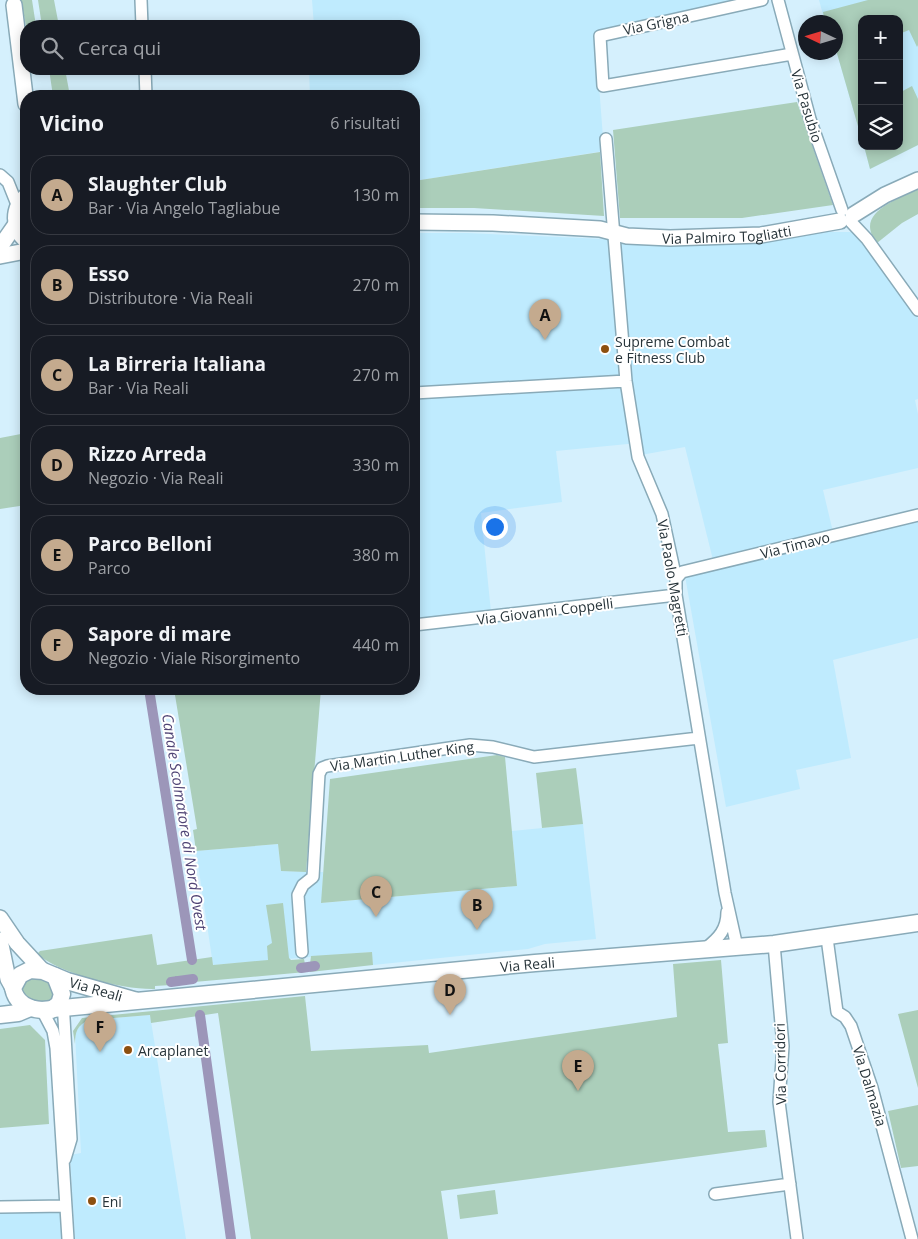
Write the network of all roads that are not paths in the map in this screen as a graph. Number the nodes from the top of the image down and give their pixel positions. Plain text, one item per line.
1 (141, 0) edge
2 (762, 0) edge
3 (778, 0) edge
4 (14, 3) edge
5 (142, 20) edge
6 (20, 26) edge
7 (20, 54) edge
8 (792, 54) junction
9 (23, 75) edge
10 (31, 75) edge
11 (145, 75) edge
12 (24, 90) edge
13 (33, 90) edge
14 (146, 90) edge
15 (606, 139) dead end
16 (0, 175) edge
17 (918, 175) edge
18 (918, 180) edge
19 (885, 196) junction
20 (20, 199) edge
21 (20, 209) edge
22 (849, 215) junction
23 (420, 222) edge
24 (16, 224) junction
25 (420, 228) edge
26 (20, 230) edge
27 (613, 232) junction
28 (0, 247) edge
29 (20, 252) edge
30 (0, 256) edge
31 (918, 310) edge
32 (626, 381) junction
33 (420, 393) edge
34 (918, 515) edge
35 (676, 579) junction
36 (676, 595) junction
37 (420, 624) edge
38 (699, 738) junction
39 (726, 900) junction
40 (0, 918) edge
41 (918, 923) edge
42 (827, 938) junction
43 (0, 940) edge
44 (774, 944) junction
45 (737, 947) junction
46 (706, 948) junction
47 (302, 952) dead end
48 (49, 974) junction
49 (14, 992) junction
50 (137, 1001) junction
51 (55, 1008) junction
52 (0, 1014) edge
53 (64, 1163) junction
54 (790, 1184) junction
55 (715, 1194) dead end
56 (66, 1206) junction
57 (0, 1207) edge
58 (68, 1239) edge
59 (797, 1239) edge
60 (912, 1239) edge

1 - 5 street
2 - 8 street, Via Grigna
3 - 8 street, Via Pasubio
4 - 6 street
4 - 7 street
8 - 22 street, Via Pasubio
9 - 12 street
10 - 13 street
11 - 14 street
15 - 27 street, Via Paolo Magretti
16 - 20 street
17 - 19 street
18 - 19 street
19 - 22 street, Via Palmiro Togliatti
21 - 24 street
22 - 27 street, Via Palmiro Togliatti
22 - 31 street, Via Pasubio
23 - 27 street, Via Palmiro Togliatti
24 - 26 street
24 - 28 street
25 - 27 street, Via Palmiro Togliatti
27 - 32 street, Via Paolo Magretti
29 - 30 street
32 - 33 street
32 - 35 street, Via Paolo Magretti
34 - 35 street, Via Timavo
35 - 36 street, Via Paolo Magretti
36 - 37 street, Via Giovanni Coppelli
36 - 38 street, Via Paolo Magretti
38 - 39 street, Via Paolo Magretti
38 - 47 street, Via Martin Luther King
39 - 45 street, Via Paolo Magretti
39 - 46 street, Via Paolo Magretti
40 - 48 street
41 - 42 main road, Via Reali
42 - 44 main road, Via Reali
42 - 60 street, Via Dalmazia
43 - 49 street
44 - 45 main road, Via Reali
44 - 54 street, Via Corridori
45 - 46 main road, Via Reali
46 - 50 main road, Via Reali
48 - 49 main road, Via Reali
48 - 50 main road, Via Reali
48 - 51 main road
49 - 51 main road
49 - 52 main road, Via Reali
50 - 51 main road, Via Reali
51 - 52 main road, Via Reali
51 - 53 street
51 - 53 street
53 - 56 street
54 - 55 street
54 - 59 street, Via Corridori
56 - 57 street
56 - 58 street

